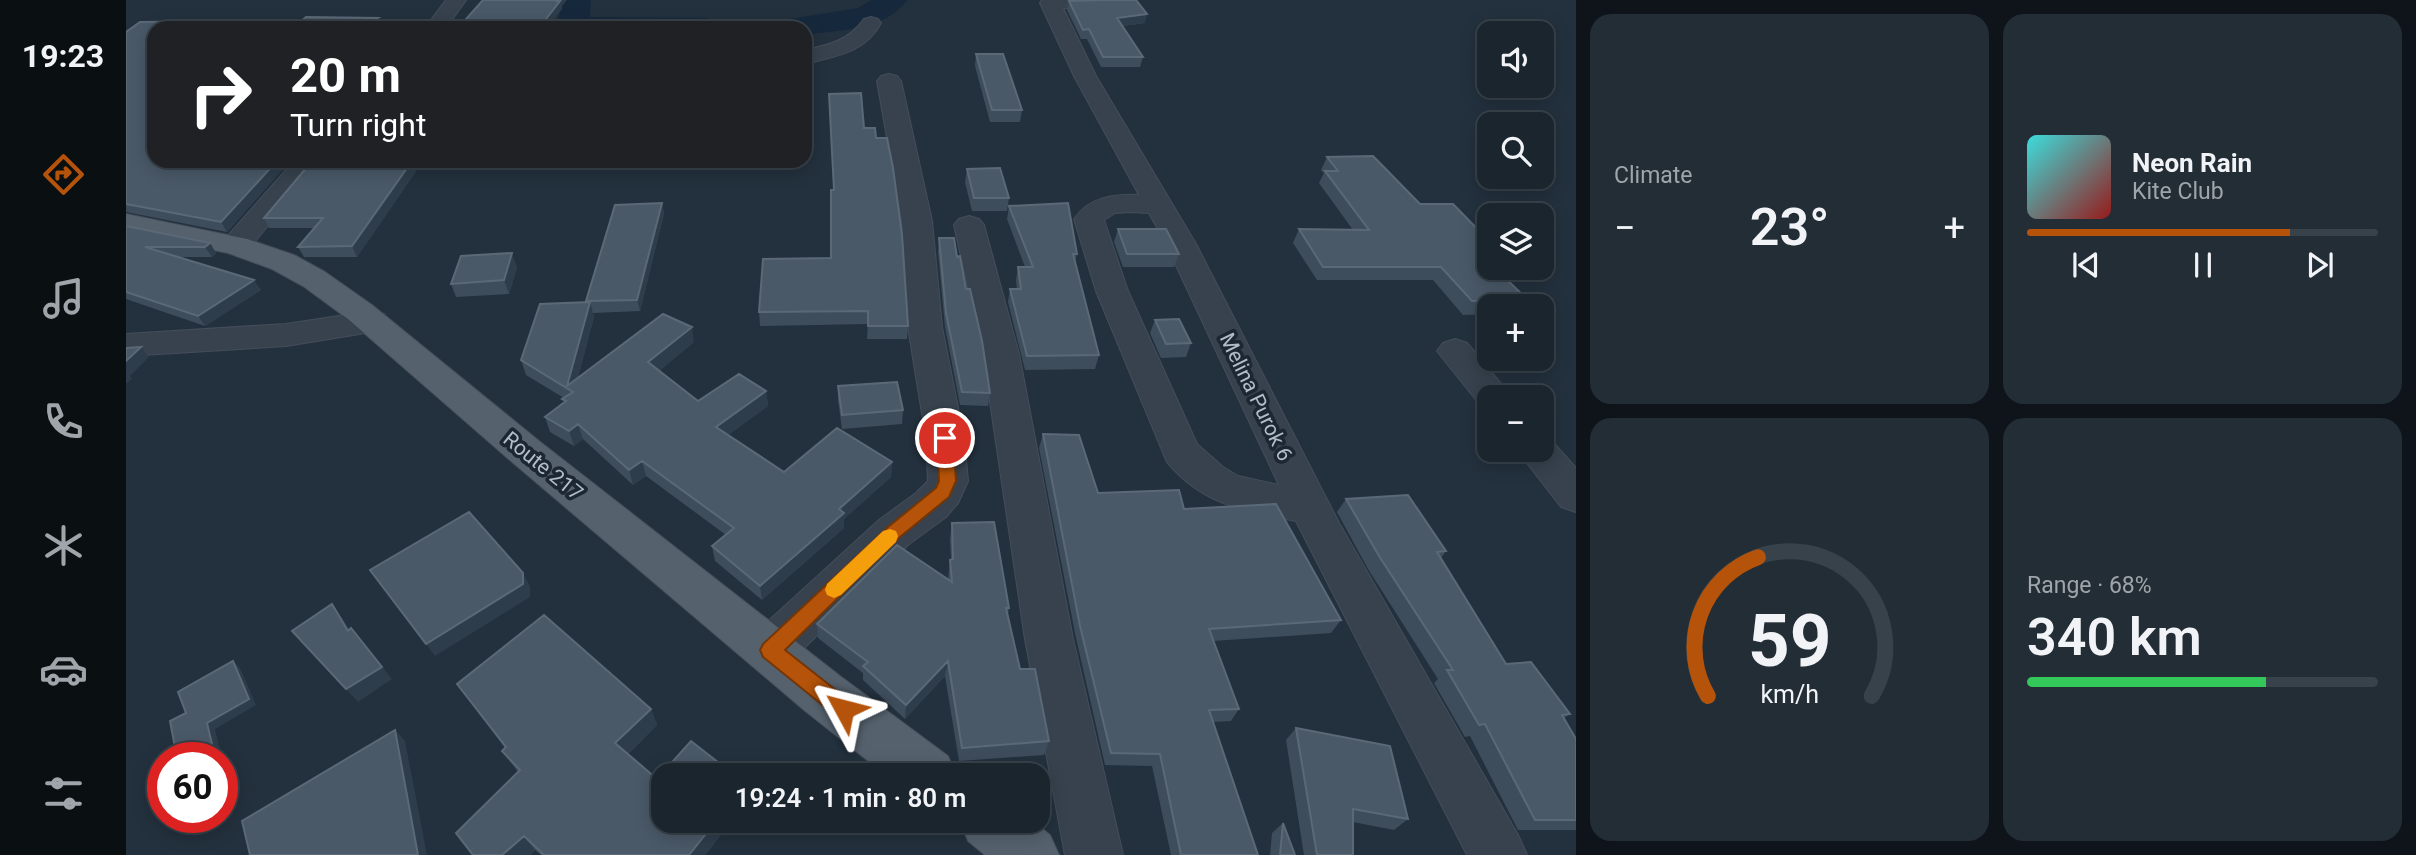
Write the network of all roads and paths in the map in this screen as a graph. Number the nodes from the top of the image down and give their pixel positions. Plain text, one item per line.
1 (456, 0) edge
2 (1123, 0) edge
3 (440, 21) edge
4 (871, 23) dead end
5 (812, 55) edge
6 (889, 81) dead end
7 (302, 168) edge
8 (1159, 205) junction
9 (126, 223) edge
10 (969, 225) dead end
11 (236, 245) junction
12 (372, 322) junction
13 (126, 345) edge
14 (1455, 351) dead end
15 (1484, 385) edge
16 (1548, 462) edge
17 (1576, 496) edge
18 (1310, 506) junction
19 (770, 650) junction
20 (914, 763) edge
21 (1003, 833) edge
22 (1030, 855) edge
23 (1094, 855) edge
24 (1498, 855) edge

1 - 3 street
2 - 8 street, Melina Purok 6
4 - 5 street
6 - 19 street
7 - 11 street
8 - 18 street, Melina Purok 6
8 - 18 street
9 - 11 main road, Route 217
10 - 23 street
11 - 12 main road, Route 217
12 - 13 street
12 - 19 main road, Route 217
14 - 15 street
16 - 17 street
18 - 24 street, Melina Purok 6
19 - 20 main road, Route 217
21 - 22 main road

